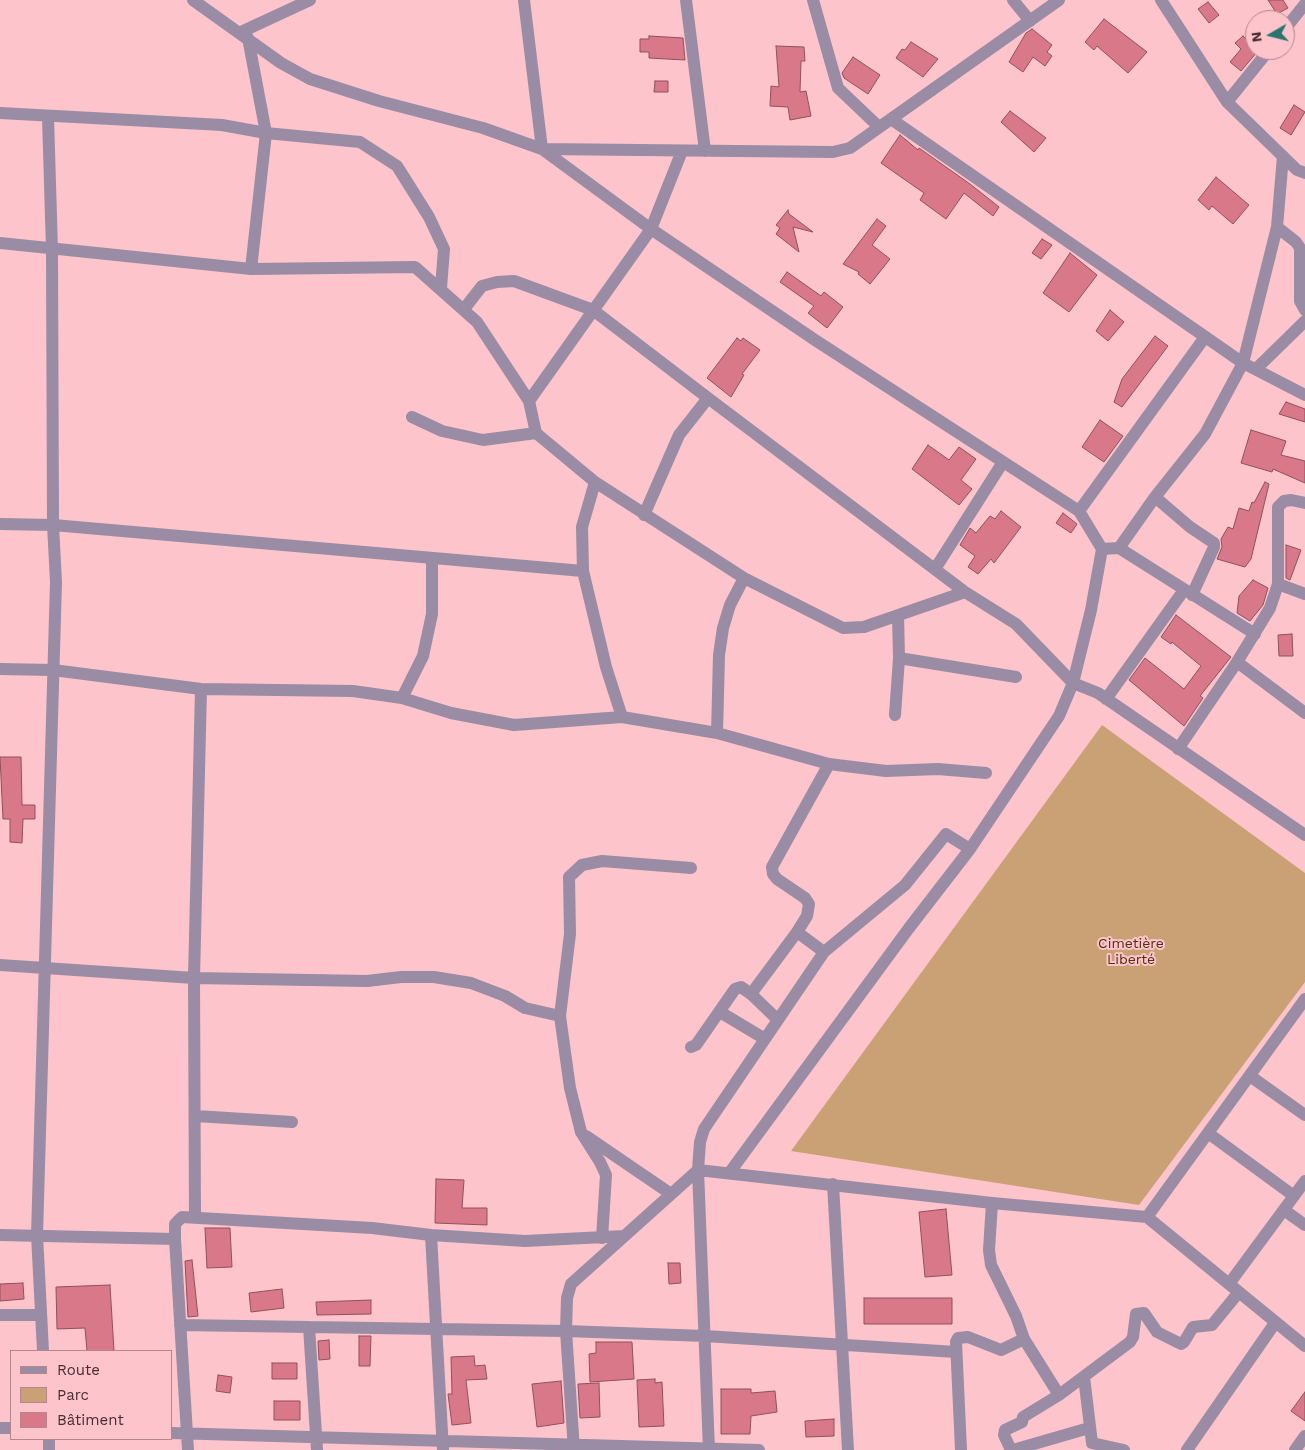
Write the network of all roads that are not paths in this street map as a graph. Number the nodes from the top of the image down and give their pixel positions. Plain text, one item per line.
1 (193, 0) edge
2 (310, 0) edge
3 (524, 0) edge
4 (686, 0) edge
5 (813, 0) edge
6 (1013, 0) edge
7 (1059, 0) edge
8 (1161, 0) edge
9 (1305, 4) edge
10 (1295, 16) edge
11 (1030, 21) junction
12 (245, 36) junction
13 (1261, 60) edge
14 (1228, 102) junction
15 (0, 113) edge
16 (48, 117) junction
17 (890, 119) junction
18 (879, 127) junction
19 (266, 133) junction
20 (542, 149) junction
21 (682, 151) junction
22 (705, 151) junction
23 (1282, 156) junction
24 (1305, 173) edge
25 (1277, 227) junction
26 (651, 229) junction
27 (0, 243) edge
28 (52, 250) junction
29 (251, 269) junction
30 (441, 288) junction
31 (464, 309) junction
32 (593, 310) junction
33 (1305, 310) edge
34 (1305, 321) edge
35 (1205, 336) junction
36 (1243, 363) junction
37 (1256, 369) junction
38 (1305, 395) edge
39 (708, 398) junction
40 (529, 401) junction
41 (412, 417) dead end
42 (536, 433) junction
43 (1003, 462) junction
44 (595, 482) junction
45 (1154, 497) junction
46 (1305, 503) edge
47 (1079, 511) junction
48 (644, 515) junction
49 (0, 524) edge
50 (53, 525) junction
51 (1118, 548) junction
52 (1102, 549) junction
53 (432, 558) junction
54 (935, 569) junction
55 (582, 571) junction
56 (744, 578) junction
57 (1278, 584) junction
58 (965, 592) junction
59 (1188, 592) junction
60 (1305, 594) edge
61 (898, 615) junction
62 (1255, 634) junction
63 (899, 658) junction
64 (1237, 662) junction
65 (0, 669) edge
66 (53, 670) junction
67 (1016, 677) dead end
68 (1073, 683) junction
69 (201, 689) junction
70 (402, 698) junction
71 (1106, 699) junction
72 (1305, 713) edge
73 (895, 715) dead end
74 (622, 717) junction
75 (717, 733) junction
76 (1178, 749) junction
77 (829, 764) junction
78 (986, 773) dead end
79 (1305, 835) edge
80 (970, 849) junction
81 (691, 868) dead end
82 (797, 932) junction
83 (824, 952) junction
84 (0, 965) edge
85 (44, 968) junction
86 (194, 978) junction
87 (751, 994) junction
88 (1305, 999) edge
89 (720, 1012) junction
90 (560, 1016) junction
91 (778, 1020) junction
92 (765, 1039) junction
93 (691, 1047) dead end
94 (1250, 1076) junction
95 (1305, 1115) edge
96 (196, 1116) junction
97 (292, 1122) dead end
98 (581, 1132) junction
99 (1208, 1133) junction
100 (698, 1170) junction
101 (730, 1172) junction
102 (1305, 1181) edge
103 (833, 1184) junction
104 (671, 1194) junction
105 (1294, 1196) junction
106 (992, 1203) junction
107 (1284, 1210) junction
108 (1147, 1216) junction
109 (195, 1217) junction
110 (1305, 1225) edge
111 (0, 1235) edge
112 (37, 1235) junction
113 (431, 1235) junction
114 (624, 1236) junction
115 (602, 1238) junction
116 (175, 1239) junction
117 (1234, 1288) junction
118 (0, 1315) edge
119 (41, 1315) junction
120 (1275, 1323) junction
121 (180, 1325) junction
122 (309, 1327) junction
123 (435, 1329) junction
124 (566, 1331) junction
125 (706, 1336) junction
126 (1024, 1340) junction
127 (841, 1344) junction
128 (1305, 1346) edge
129 (43, 1350) edge
130 (956, 1352) junction
131 (1084, 1377) junction
132 (1059, 1395) junction
133 (1089, 1428) junction
134 (172, 1433) edge
135 (187, 1434) junction
136 (1305, 1436) edge
137 (316, 1444) edge
138 (443, 1445) edge
139 (1091, 1446) edge
140 (574, 1447) edge
141 (709, 1449) edge
142 (188, 1450) edge
143 (760, 1450) edge
144 (848, 1450) edge
145 (961, 1450) edge
146 (1012, 1450) edge
147 (1124, 1450) edge
148 (1187, 1450) edge
149 (1295, 1450) edge

1 - 12 street
2 - 12 street
3 - 20 street
4 - 22 street
5 - 18 street
6 - 11 street
7 - 11 street
8 - 14 street
9 - 10 street
11 - 17 street
12 - 19 street
12 - 20 street
13 - 14 street
14 - 23 street
15 - 16 street
16 - 19 street
16 - 28 street
17 - 18 street
17 - 35 street
18 - 22 street
19 - 29 street
19 - 30 street
20 - 21 street
20 - 26 street
21 - 22 street
21 - 26 street
23 - 24 street
23 - 25 street
25 - 33 street
25 - 36 street
26 - 32 street
26 - 43 street
27 - 28 street
28 - 29 street
28 - 50 street
29 - 30 street
30 - 31 street
31 - 32 street
31 - 40 street
32 - 39 street
32 - 40 street
34 - 37 street
35 - 36 street
35 - 47 street
36 - 37 street
36 - 45 street
37 - 38 street
39 - 48 street
39 - 54 street
40 - 42 street
41 - 42 street
42 - 44 street
43 - 47 street
43 - 54 street
44 - 48 street
44 - 55 street
45 - 51 street
45 - 59 street
46 - 57 street
47 - 52 street
48 - 56 street
49 - 50 street
50 - 53 street
50 - 66 street
51 - 52 street
51 - 59 street
52 - 68 street
53 - 55 street
53 - 70 street
54 - 58 street
55 - 74 street
56 - 61 street
56 - 75 street
57 - 60 street
57 - 62 street
58 - 61 street
58 - 68 street
59 - 62 street
59 - 71 street
61 - 63 street
62 - 64 street
63 - 67 street
63 - 73 street
64 - 72 street
64 - 76 street
65 - 66 street
66 - 69 street
66 - 85 street
68 - 71 street
68 - 80 street
69 - 70 street
69 - 86 street
70 - 74 street
71 - 76 street
74 - 75 street
75 - 77 street
76 - 79 street
77 - 78 street
77 - 82 street
80 - 83 street
80 - 101 street
81 - 90 street
82 - 83 street
82 - 87 street
83 - 91 street
84 - 85 street
85 - 86 street
85 - 112 street
86 - 90 street
86 - 96 street
87 - 89 street
87 - 91 street
88 - 94 street
89 - 92 street
89 - 93 street
90 - 98 street
91 - 92 street
92 - 100 street
94 - 95 street
94 - 99 street
96 - 97 street
96 - 109 street
98 - 104 street
98 - 115 street
99 - 105 street
99 - 108 street
100 - 101 street
100 - 104 street
100 - 125 street
101 - 103 street
102 - 105 street
103 - 106 street
103 - 127 street
104 - 114 street
105 - 107 street
106 - 108 street
106 - 126 street
107 - 110 street
107 - 117 street
108 - 117 street
109 - 113 street
109 - 116 street
111 - 112 street
112 - 116 street
112 - 119 street
113 - 115 street
113 - 123 street
114 - 115 street
114 - 124 street
116 - 121 street
117 - 120 street
117 - 131 street
118 - 119 street
119 - 129 street
120 - 128 street
120 - 148 street
121 - 122 street
121 - 135 street
122 - 123 street
122 - 137 street
123 - 124 street
123 - 138 street
124 - 125 street
124 - 140 street
125 - 127 street
125 - 141 street
126 - 130 street
126 - 132 street
127 - 130 street
127 - 144 street
130 - 145 street
131 - 132 street
131 - 133 street
132 - 146 street
133 - 139 street
133 - 146 street
134 - 135 street
135 - 137 street
135 - 142 street
136 - 149 street
137 - 138 street
138 - 140 street
139 - 147 street
140 - 141 street
141 - 143 street

